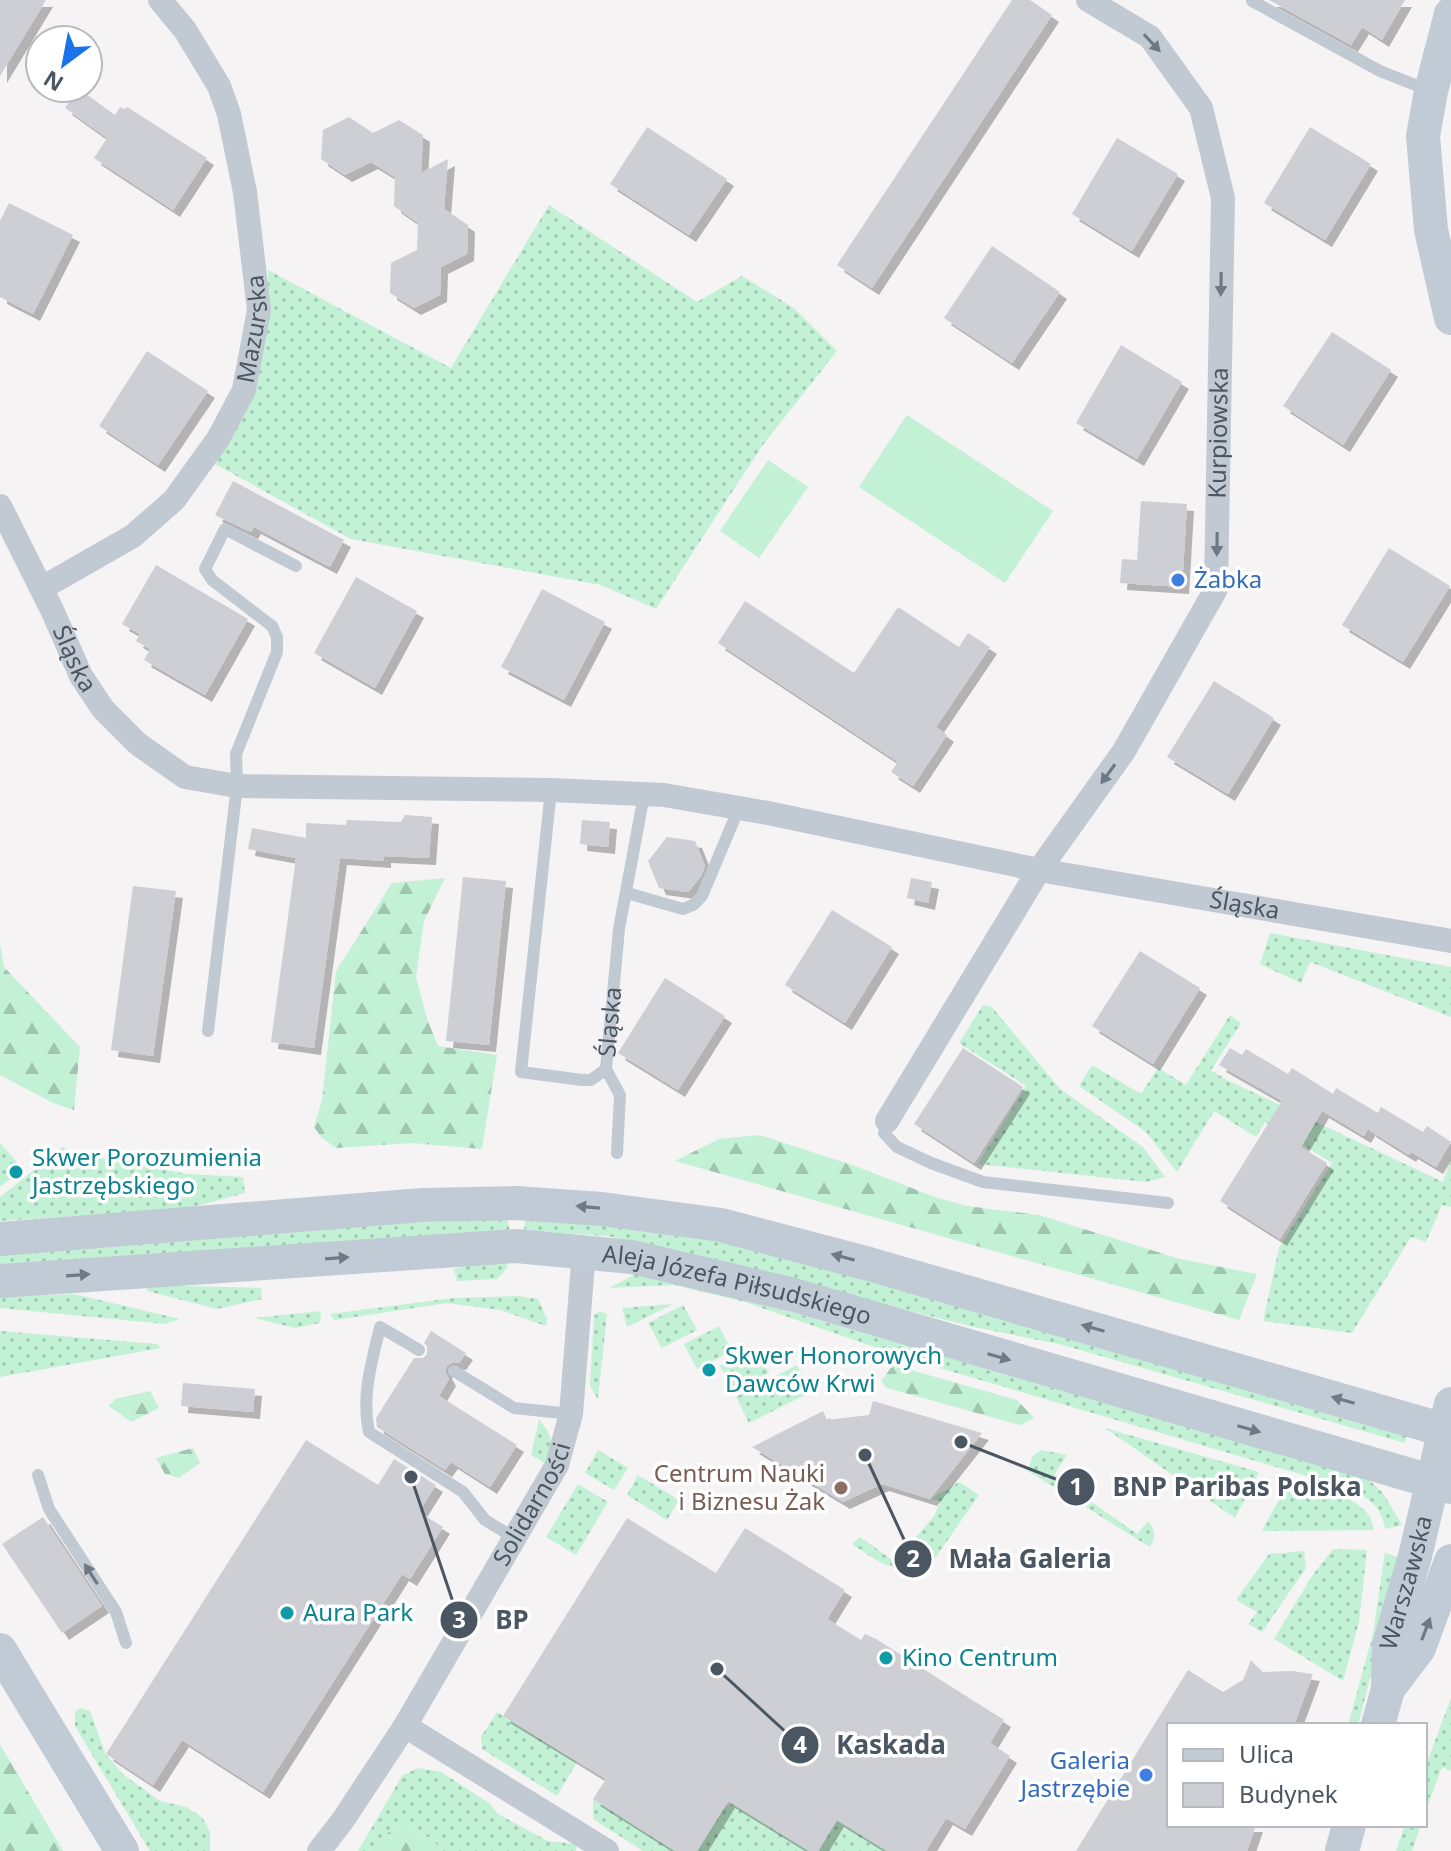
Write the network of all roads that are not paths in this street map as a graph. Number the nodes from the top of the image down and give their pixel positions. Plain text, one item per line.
1 (160, 0) edge
2 (1088, 0) edge
3 (1252, 1) edge
4 (1451, 14) edge
5 (1439, 84) edge
6 (1451, 318) edge
7 (0, 506) edge
8 (296, 566) dead end
9 (42, 588) junction
10 (237, 786) junction
11 (551, 790) junction
12 (644, 795) junction
13 (739, 808) junction
14 (1039, 870) junction
15 (627, 893) junction
16 (1451, 941) edge
17 (208, 1031) dead end
18 (606, 1069) junction
19 (887, 1121) joint
20 (617, 1153) dead end
21 (1168, 1203) dead end
22 (0, 1239) edge
23 (584, 1251) junction
24 (0, 1281) edge
25 (419, 1350) dead end
26 (454, 1371) dead end
27 (1451, 1383) edge
28 (571, 1414) junction
29 (1398, 1416) junction
30 (1449, 1422) edge
31 (38, 1475) dead end
32 (1442, 1485) edge
33 (516, 1539) junction
34 (1451, 1561) edge
35 (126, 1643) dead end
36 (0, 1650) edge
37 (1388, 1689) junction
38 (1379, 1723) edge
39 (405, 1726) junction
40 (1348, 1827) edge
41 (122, 1851) edge
42 (319, 1851) edge
43 (607, 1851) edge
44 (1342, 1851) edge

1 - 9 street, Mazurska
2 -> 14 street, Kurpiowska
3 - 5 lane
4 - 5 main road
5 - 6 main road
7 - 9 street, Śląska
8 - 10 lane
9 - 10 street, Śląska
10 - 11 street, Śląska
10 - 17 lane
11 - 12 street, Śląska
11 - 18 lane, Śląska
12 - 13 street, Śląska
12 - 15 lane, Śląska
13 - 14 street, Śląska
13 - 15 lane
14 - 16 street, Śląska
14 - 19 street
15 - 18 lane, Śląska
18 - 20 lane
19 - 21 lane
29 -> 22 main road, Aleja Józefa Piłsudskiego
24 -> 23 main road, Aleja Józefa Piłsudskiego
23 - 28 street, Solidarności
23 -> 32 main road, Aleja Józefa Piłsudskiego
25 - 33 lane
26 - 28 lane
27 - 29 main road
28 - 33 street, Solidarności
29 - 30 main road, Aleja Józefa Piłsudskiego
30 - 32 main road, Warszawska
35 -> 31 lane
32 - 37 main road, Warszawska
33 - 39 street, Solidarności
37 -> 34 main road, Warszawska
36 - 41 main road
37 - 38 main road, Warszawska
39 - 42 street, Solidarności
39 - 43 street
40 - 44 main road

